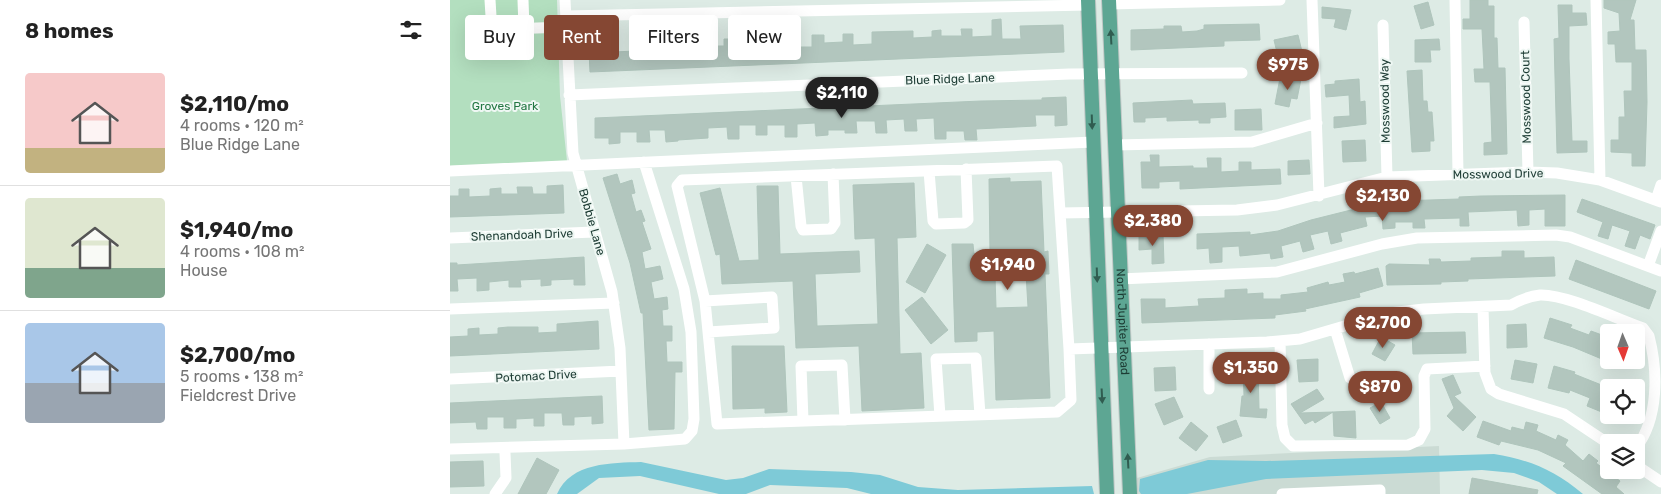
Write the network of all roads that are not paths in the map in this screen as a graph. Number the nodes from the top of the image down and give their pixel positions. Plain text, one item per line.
1 (490, 0) edge
2 (523, 0) edge
3 (565, 0) edge
4 (1280, 0) edge
5 (1312, 0) edge
6 (1454, 0) edge
7 (1596, 0) edge
8 (1109, 2) edge
9 (1088, 3) edge
10 (491, 15) edge
11 (524, 15) edge
12 (566, 15) edge
13 (619, 20) edge
14 (1524, 22) dead end
15 (1383, 25) dead end
16 (567, 60) edge
17 (1242, 73) dead end
18 (1091, 74) junction
19 (1113, 75) junction
20 (568, 95) junction
21 (1317, 124) junction
22 (1093, 142) junction
23 (1115, 144) junction
24 (644, 162) junction
25 (576, 165) junction
26 (966, 169) junction
27 (450, 171) edge
28 (929, 171) junction
29 (1528, 172) junction
30 (833, 174) junction
31 (1458, 174) junction
32 (796, 176) junction
33 (1387, 177) junction
34 (1600, 180) junction
35 (1661, 185) edge
36 (1319, 196) junction
37 (1659, 201) edge
38 (1095, 212) junction
39 (1117, 212) junction
40 (1060, 213) junction
41 (1661, 231) edge
42 (594, 232) junction
43 (450, 238) edge
44 (1648, 266) junction
45 (1661, 271) edge
46 (1120, 279) junction
47 (705, 301) junction
48 (614, 302) junction
49 (1483, 308) junction
50 (450, 309) edge
51 (1335, 329) junction
52 (708, 332) junction
53 (1280, 341) junction
54 (1208, 344) junction
55 (1124, 346) junction
56 (1100, 347) junction
57 (1069, 349) junction
58 (1485, 366) junction
59 (621, 371) junction
60 (1350, 378) dead end
61 (450, 379) edge
62 (1209, 389) dead end
63 (1657, 413) edge
64 (980, 415) junction
65 (940, 416) junction
66 (845, 420) junction
67 (803, 421) junction
68 (1645, 437) edge
69 (1600, 438) edge
70 (624, 444) junction
71 (450, 449) edge
72 (505, 453) dead end
73 (1645, 471) edge
74 (1661, 482) edge
75 (1314, 493) edge
76 (495, 494) edge
77 (1107, 494) edge
78 (1130, 494) edge
79 (1282, 494) edge
80 (1380, 494) edge

1 - 10 street
2 - 11 street
3 - 12 street, Bobbie Lane
4 - 8 street
5 - 21 street
6 - 31 street
7 - 34 street
19 -> 8 main road, North Jupiter Road
9 - 13 street
9 - 18 main road, North Jupiter Road
14 - 29 street, Mosswood Court
15 - 33 street, Mosswood Way
16 - 20 street, Bobbie Lane
17 - 19 street, Blue Ridge Lane
18 - 19 street, Blue Ridge Lane
18 - 20 street, Blue Ridge Lane
18 -> 22 main road, North Jupiter Road
19 - 23 main road, North Jupiter Road
20 - 25 street, Bobbie Lane
21 - 23 street
21 - 36 street
22 - 24 street
22 - 38 main road, North Jupiter Road
23 - 39 main road, North Jupiter Road
24 - 25 street
24 - 70 street
25 - 27 street
25 - 42 street, Bobbie Lane
26 - 28 street
26 - 28 street
26 - 40 street
28 - 30 street
29 - 31 street, Mosswood Drive
29 - 34 street, Mosswood Drive
30 - 32 street
30 - 32 street
31 - 33 street, Mosswood Drive
32 - 47 street
33 - 36 street, Mosswood Drive
34 - 37 street, Mosswood Drive
35 - 37 street
36 - 39 street, Mosswood Drive
38 - 39 street, Mosswood Drive
38 - 40 street, Mosswood Drive
38 -> 56 main road, North Jupiter Road
39 - 46 main road, North Jupiter Road
40 - 57 street
41 - 44 street
42 - 43 street, Shenandoah Drive
42 - 48 street, Bobbie Lane
44 - 45 street
44 - 46 street
46 - 55 main road, North Jupiter Road
47 - 52 street
47 - 52 street
48 - 50 street
48 - 59 street, Bobbie Lane
49 - 51 street
49 - 58 street
49 - 63 street
51 - 53 street
51 - 60 street
52 - 67 street
53 - 54 street
53 - 58 street
54 - 55 street
54 - 62 street
55 - 56 street
78 -> 55 main road, North Jupiter Road
56 - 57 street
56 -> 77 main road, North Jupiter Road
57 - 64 street
58 - 69 street
59 - 61 street, Potomac Drive
59 - 70 street, Bobbie Lane
63 - 68 street
64 - 65 street
64 - 65 street
65 - 66 street
66 - 67 street
66 - 67 street
70 - 71 street
72 - 76 street
73 - 74 street
75 - 79 street
75 - 80 street

